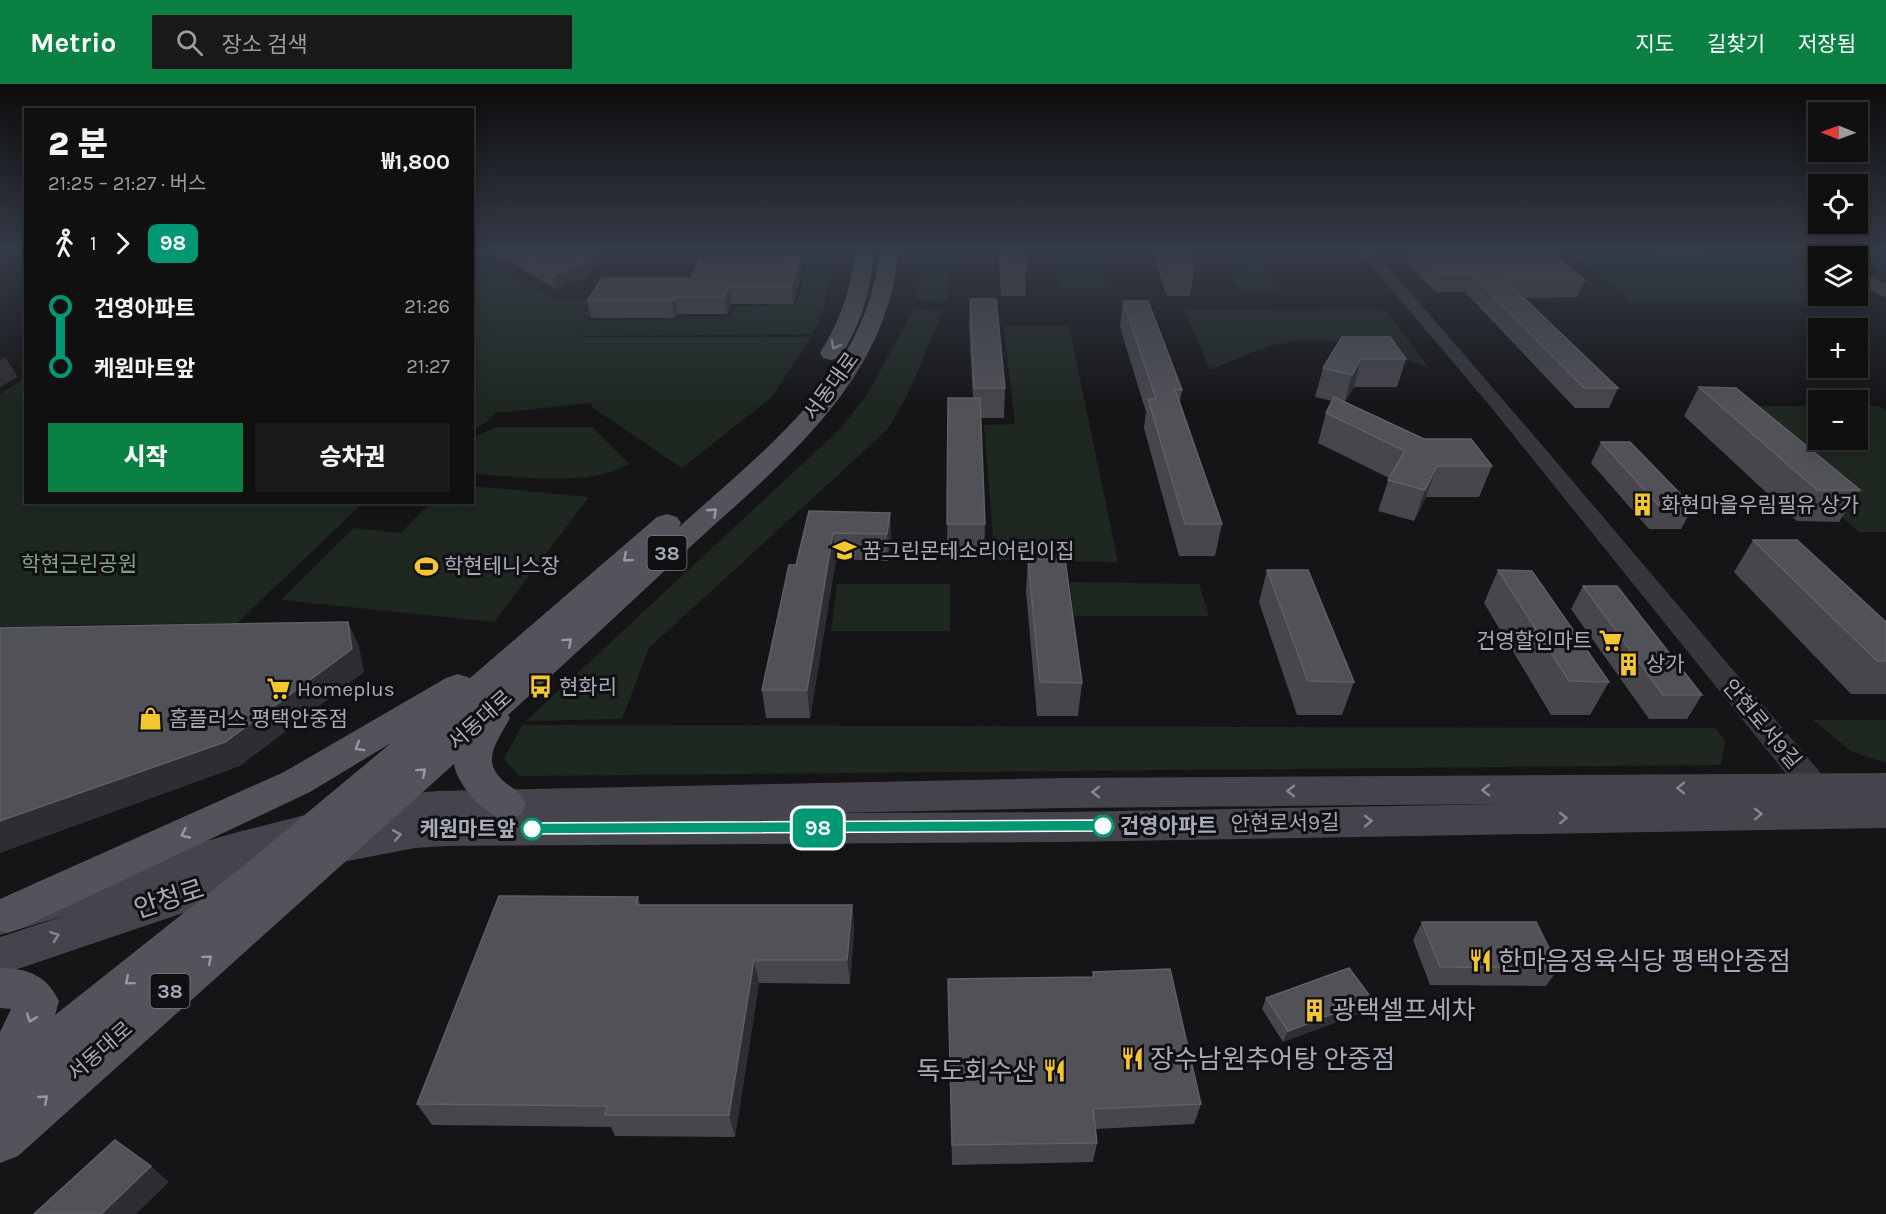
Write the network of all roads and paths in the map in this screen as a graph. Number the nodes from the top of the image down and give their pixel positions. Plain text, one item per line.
1 (855, 303) edge
2 (881, 303) edge
3 (1411, 303) edge
4 (534, 639) junction
5 (501, 702) junction
6 (1886, 787) edge
7 (1825, 800) junction
8 (507, 804) junction
9 (379, 811) junction
10 (1886, 813) edge
11 (328, 836) junction
12 (273, 865) junction
13 (4, 916) edge
14 (0, 956) edge
15 (0, 988) edge
16 (0, 1071) edge
17 (0, 1089) edge
18 (0, 1138) edge

1 -> 4 main road, 서동대로 / 38
5 -> 2 main road, 서동대로 / 38
3 - 7 street, 안현로서9길
4 - 11 main road, 서동대로 / 38
4 -> 13 main road
5 - 8 main road
9 -> 5 main road, 서동대로 / 38
6 - 7 street
7 -> 8 street
7 - 10 street, 안현로서9길
11 -> 7 street, 안현로서9길
8 - 9 street
9 - 11 main road, 서동대로 / 38
11 - 12 street, 안청로
11 - 13 street, 안청로
18 -> 11 main road, 서동대로 / 38
14 -> 12 street, 안청로
12 -> 17 main road, 서동대로 / 38
15 -> 16 main road

